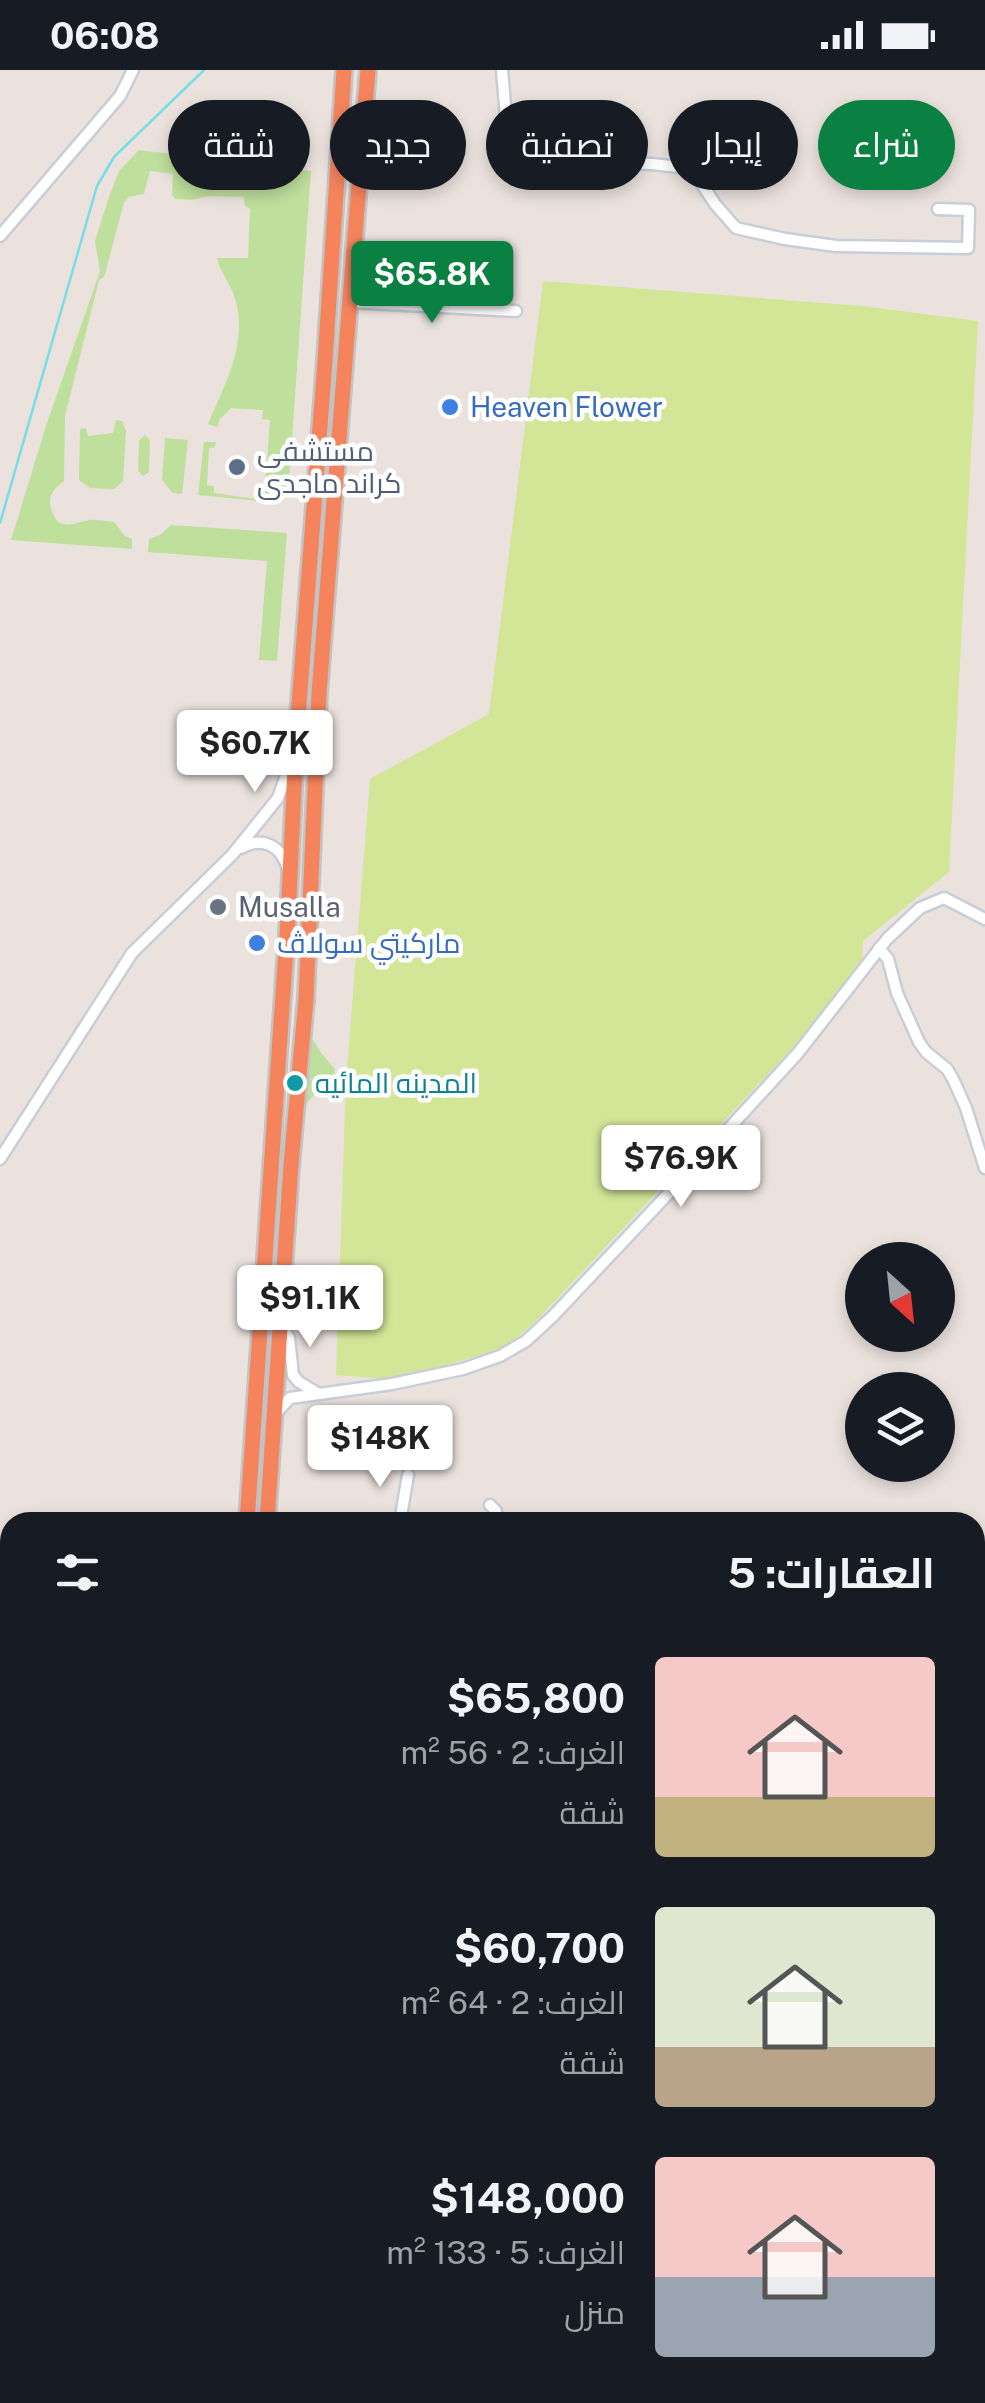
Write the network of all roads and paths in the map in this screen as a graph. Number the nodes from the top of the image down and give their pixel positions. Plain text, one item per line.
1 (133, 70) edge
2 (344, 70) edge
3 (368, 70) edge
4 (502, 70) edge
5 (938, 209) dead end
6 (0, 236) edge
7 (350, 302) junction
8 (516, 311) dead end
9 (308, 576) junction
10 (328, 577) junction
11 (296, 744) junction
12 (232, 855) junction
13 (290, 880) junction
14 (985, 919) edge
15 (880, 948) junction
16 (302, 1048) junction
17 (279, 1054) junction
18 (0, 1160) edge
19 (985, 1168) edge
20 (281, 1326) junction
21 (320, 1394) junction
22 (274, 1414) junction
23 (408, 1475) dead end
24 (490, 1505) dead end
25 (248, 1512) edge
26 (268, 1512) edge
27 (401, 1512) edge
28 (496, 1512) edge

1 - 6 street
2 - 9 highway
3 - 7 highway
4 - 5 street
7 - 8 street
7 - 10 highway
9 - 10 highway
9 - 11 highway
10 - 16 highway
11 - 12 street
11 - 13 highway
12 - 13 street
12 - 18 street
13 - 17 highway
14 - 15 street
15 - 19 street
15 - 21 street
16 - 17 highway
16 - 20 highway
17 - 25 highway
20 - 21 street
20 - 22 highway
21 - 22 street
22 - 26 highway
23 - 27 street
24 - 28 street

